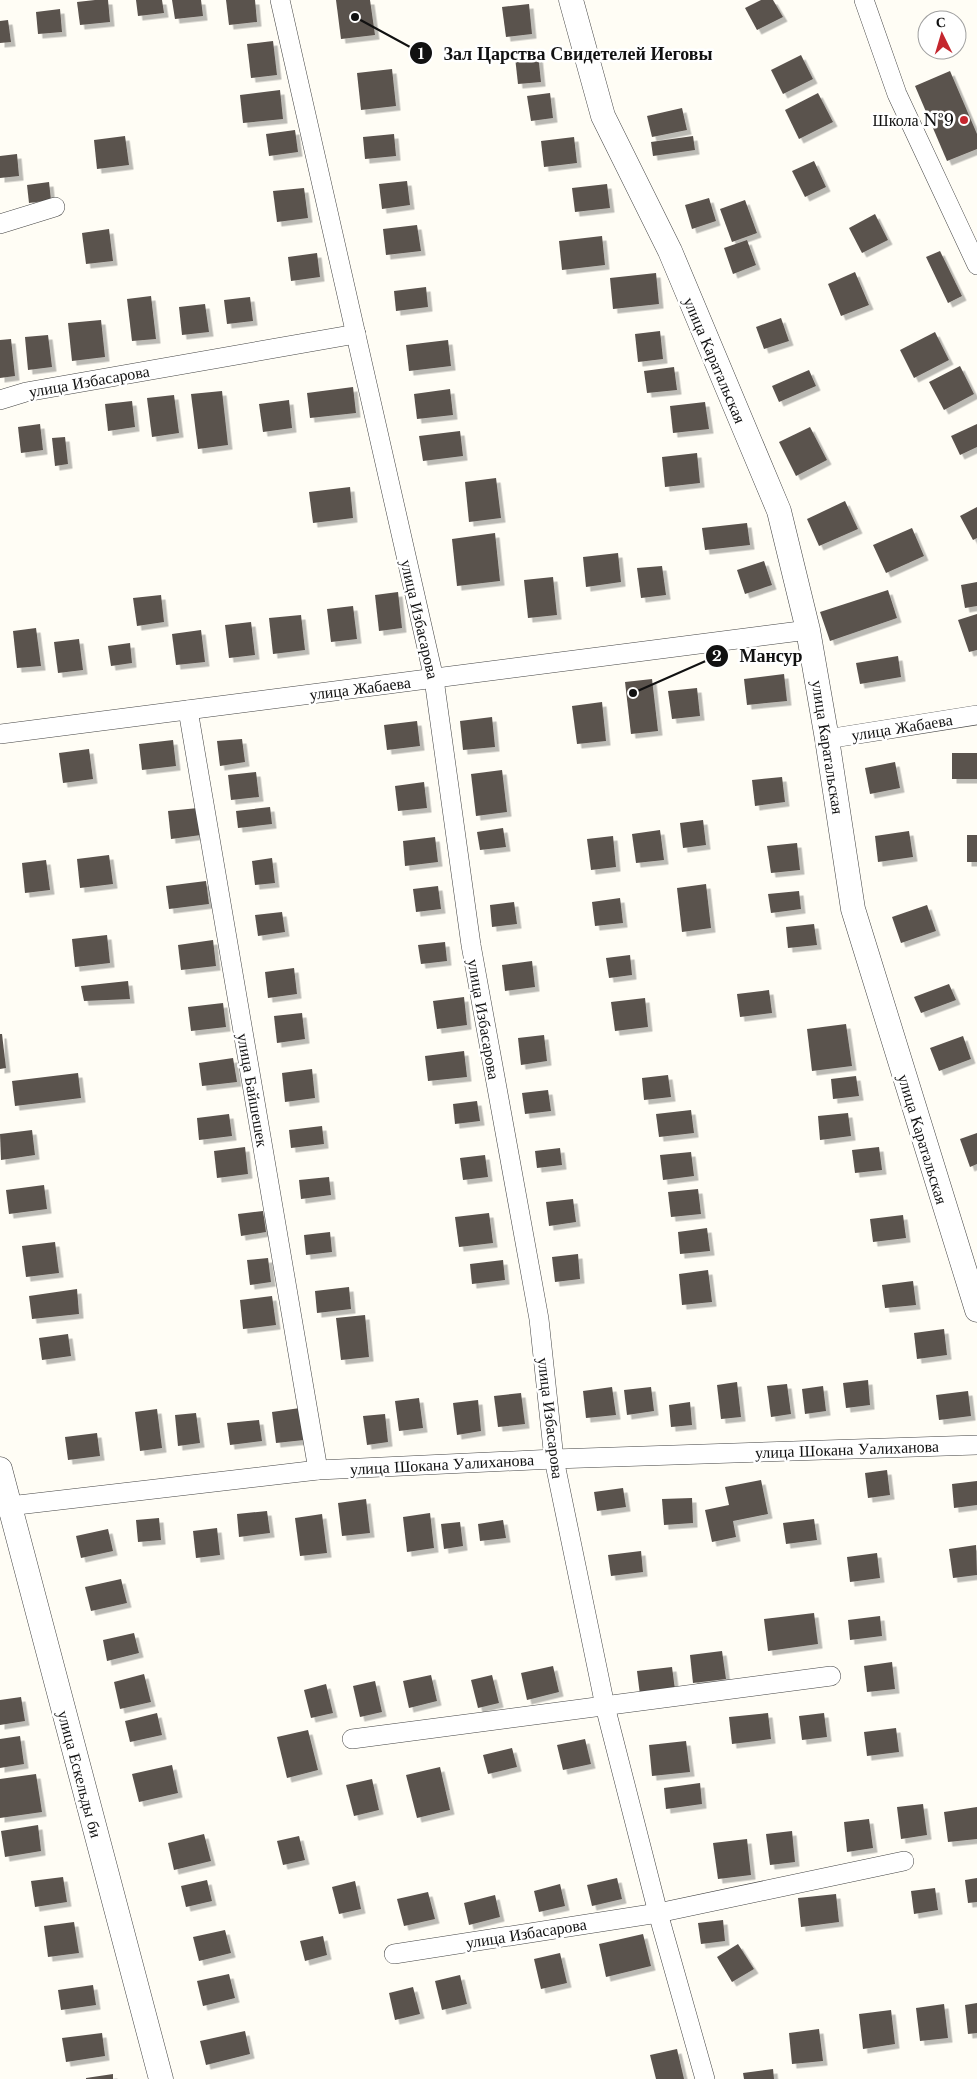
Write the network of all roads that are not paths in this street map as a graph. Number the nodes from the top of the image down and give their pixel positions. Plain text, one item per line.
1 (280, 0) edge
2 (571, 0) edge
3 (864, 0) edge
4 (55, 207) dead end
5 (0, 224) edge
6 (977, 265) edge
7 (356, 334) junction
8 (0, 400) edge
9 (808, 630) junction
10 (434, 679) junction
11 (188, 710) junction
12 (977, 715) edge
13 (0, 734) edge
14 (828, 739) junction
15 (977, 1310) edge
16 (977, 1445) edge
17 (554, 1459) junction
18 (0, 1469) edge
19 (318, 1470) junction
20 (4, 1507) edge
21 (831, 1676) dead end
22 (605, 1706) junction
23 (352, 1740) dead end
24 (904, 1861) dead end
25 (658, 1913) junction
26 (394, 1954) dead end
27 (161, 2079) edge
28 (705, 2079) edge

1 - 7 street, улица Избасарова
2 - 9 street, улица Каратальская
3 - 6 street
4 - 5 street
7 - 8 street, улица Избасарова
7 - 10 street, улица Избасарова
9 - 10 street, улица Жабаева
9 - 14 street, улица Каратальская
10 - 11 street, улица Жабаева
10 - 17 street, улица Избасарова
11 - 13 street, улица Жабаева
11 - 19 street, улица Байшешек
12 - 14 street, улица Жабаева
14 - 15 street, улица Каратальская
16 - 17 street, улица Шокана Уалиханова
17 - 19 street, улица Шокана Уалиханова
17 - 22 street, улица Избасарова
18 - 20 street, улица Ескельды би
19 - 20 street, улица Шокана Уалиханова
20 - 27 street, улица Ескельды би
21 - 22 street
22 - 23 street
22 - 25 street, улица Избасарова
24 - 25 street, улица Избасарова
25 - 26 street, улица Избасарова
25 - 28 street, улица Избасарова

